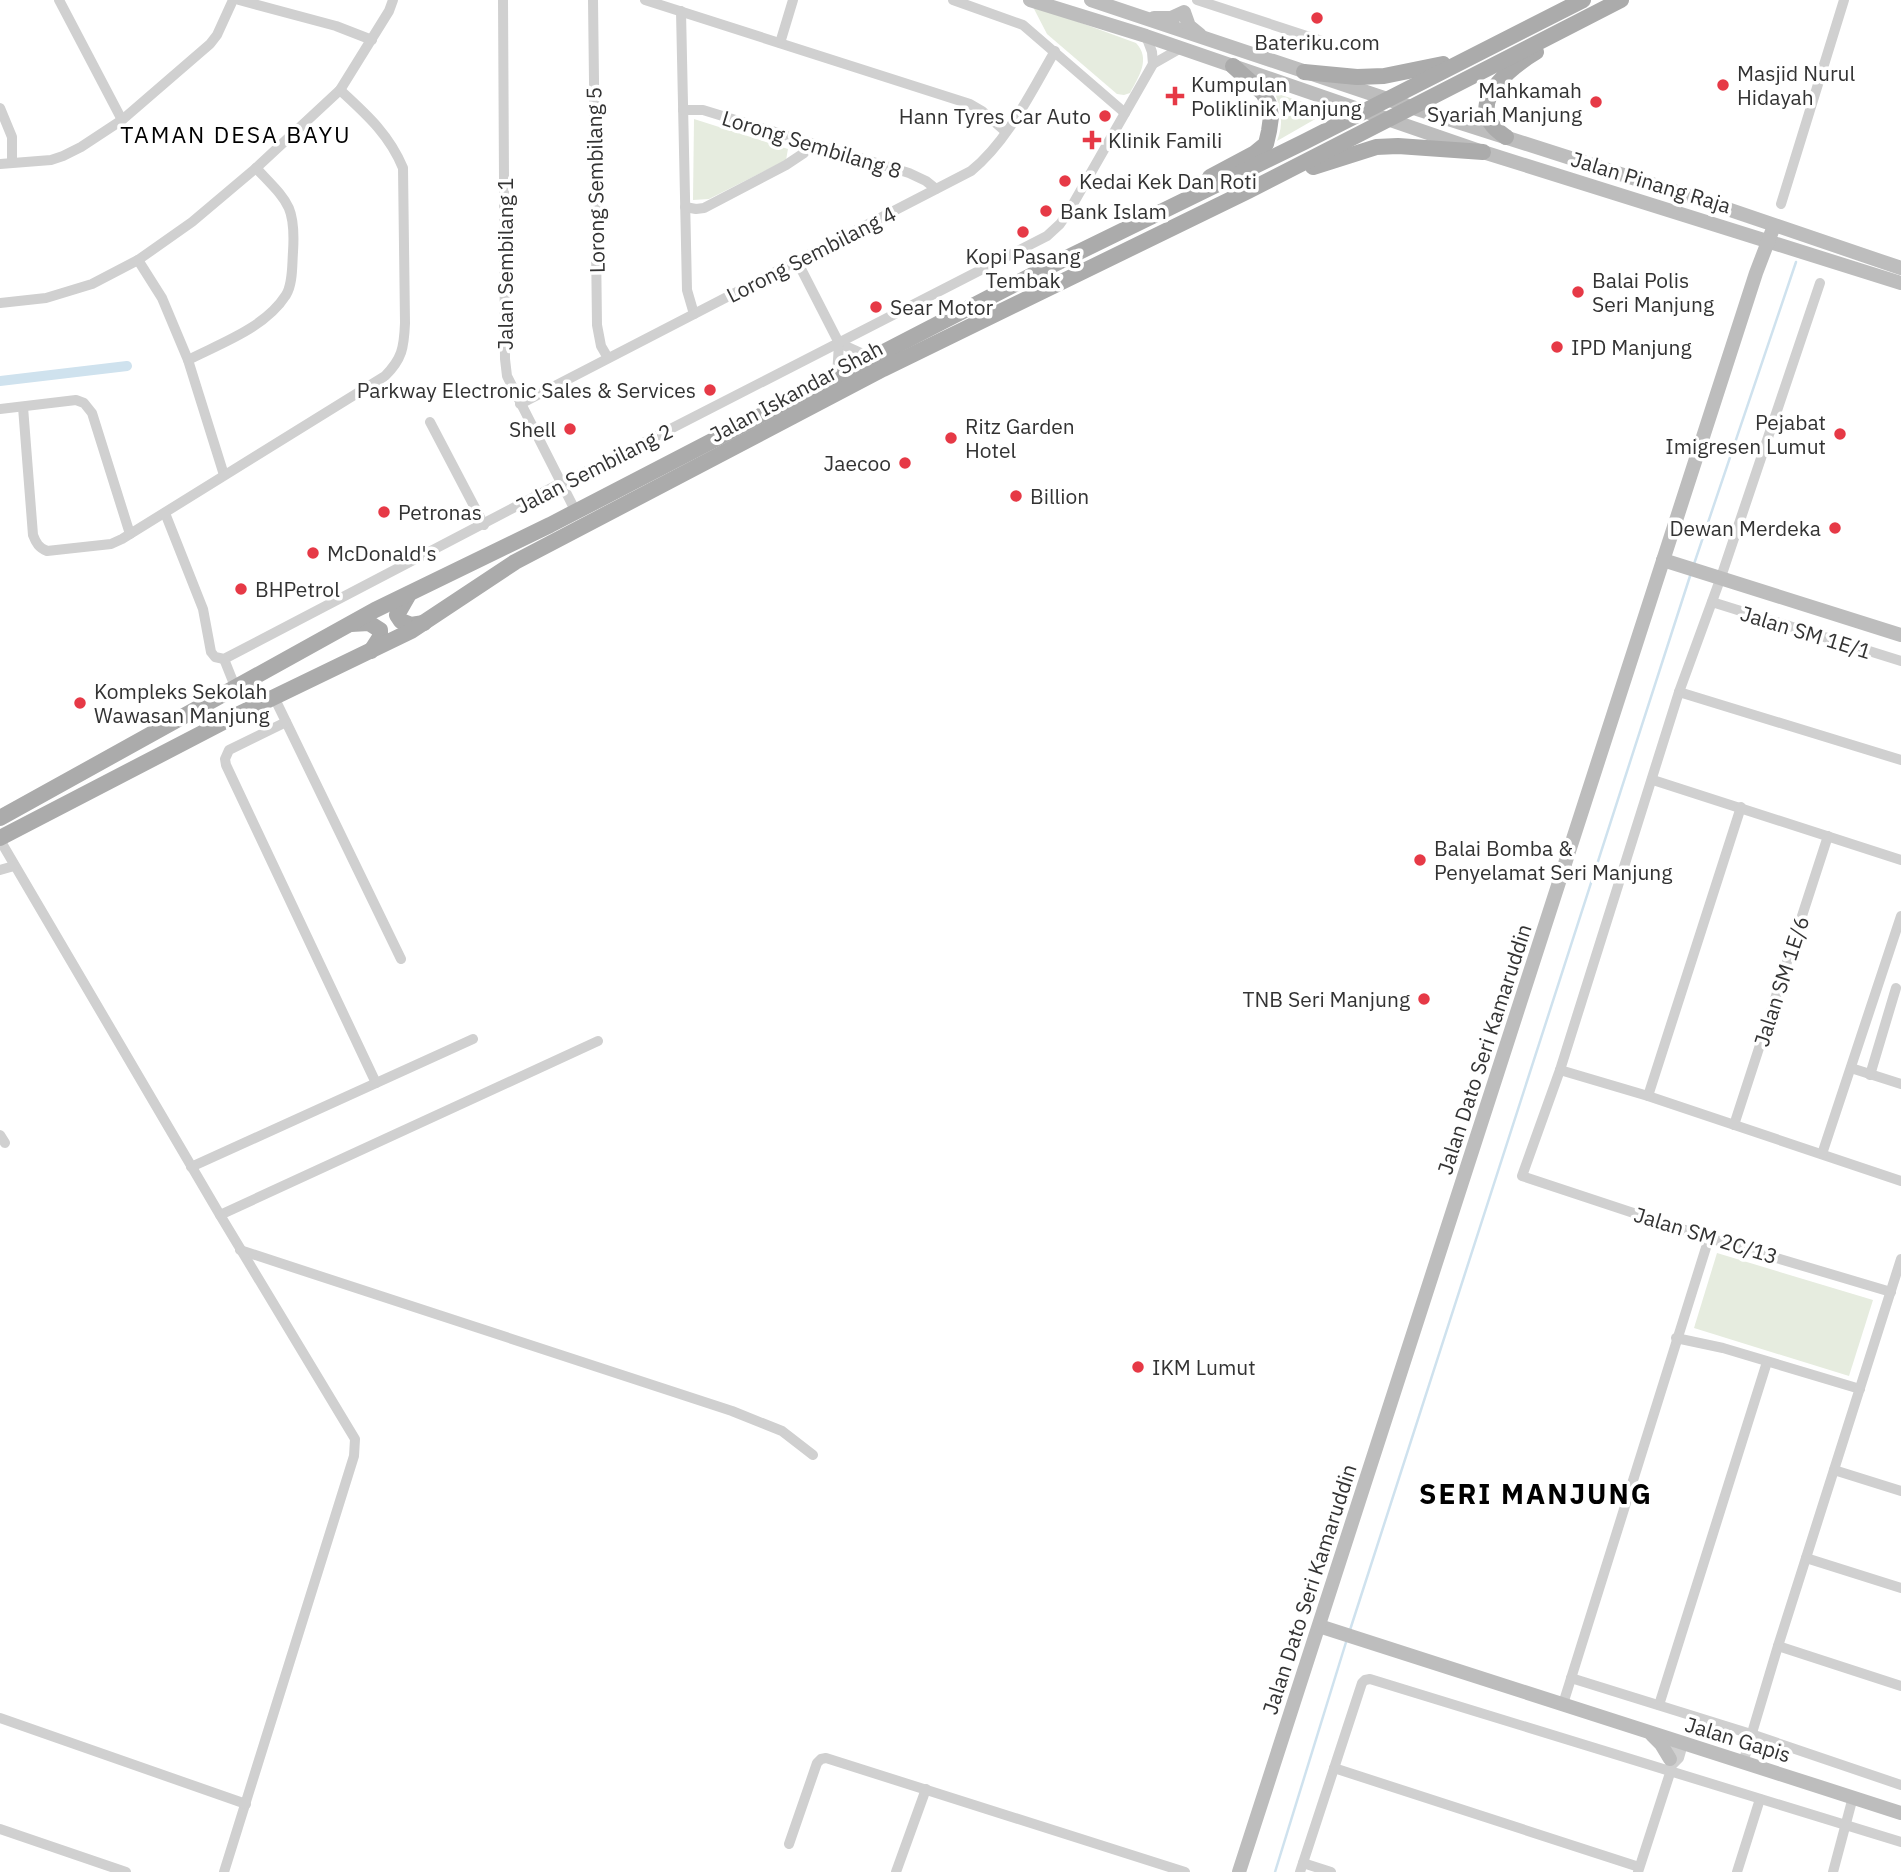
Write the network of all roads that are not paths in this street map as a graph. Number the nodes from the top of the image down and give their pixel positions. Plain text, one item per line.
1 (59, 0) edge
2 (233, 0) edge
3 (239, 0) edge
4 (393, 0) edge
5 (503, 0) edge
6 (593, 0) edge
7 (645, 0) edge
8 (793, 0) edge
9 (953, 0) edge
10 (1030, 0) edge
11 (1090, 0) edge
12 (1197, 0) edge
13 (1583, 0) edge
14 (1621, 0) edge
15 (1844, 0) edge
16 (1188, 6) edge
17 (681, 11) junction
18 (1142, 18) junction
19 (1146, 36) junction
20 (1203, 38) junction
21 (372, 40) junction
22 (1322, 41) dead end
23 (780, 43) junction
24 (1181, 48) junction
25 (1055, 51) junction
26 (1477, 54) junction
27 (1153, 64) junction
28 (1233, 66) junction
29 (1304, 72) junction
30 (340, 90) junction
31 (1388, 99) junction
32 (1411, 107) junction
33 (0, 108) edge
34 (683, 110) junction
35 (1365, 111) junction
36 (1125, 113) junction
37 (1389, 119) junction
38 (122, 120) junction
39 (1006, 131) junction
40 (1506, 137) junction
41 (809, 143) junction
42 (1483, 152) junction
43 (6, 163) edge
44 (256, 168) junction
45 (1658, 186) junction
46 (936, 189) junction
47 (1248, 191) junction
48 (1781, 204) dead end
49 (1651, 205) junction
50 (685, 206) junction
51 (1128, 228) junction
52 (1772, 233) junction
53 (138, 260) junction
54 (797, 261) junction
55 (1901, 268) edge
56 (1820, 283) dead end
57 (1901, 283) edge
58 (0, 303) edge
59 (694, 314) junction
60 (839, 343) junction
61 (608, 358) junction
62 (872, 358) junction
63 (188, 360) junction
64 (837, 377) junction
65 (520, 404) junction
66 (23, 407) junction
67 (0, 410) edge
68 (430, 422) dead end
69 (224, 475) junction
70 (561, 483) junction
71 (576, 512) junction
72 (164, 513) junction
73 (484, 524) junction
74 (130, 534) junction
75 (1663, 560) junction
76 (1721, 577) junction
77 (410, 593) junction
78 (1712, 603) junction
79 (426, 622) junction
80 (349, 625) junction
81 (1901, 635) edge
82 (371, 652) junction
83 (224, 659) junction
84 (1901, 661) edge
85 (236, 689) junction
86 (1679, 692) junction
87 (274, 697) junction
88 (286, 722) junction
89 (1901, 760) edge
90 (1653, 780) junction
91 (1741, 807) junction
92 (0, 818) edge
93 (1828, 836) junction
94 (0, 839) edge
95 (1901, 860) edge
96 (14, 866) junction
97 (0, 870) edge
98 (1901, 916) edge
99 (401, 959) dead end
100 (1879, 983) junction
101 (1899, 989) edge
102 (473, 1039) dead end
103 (598, 1041) dead end
104 (1850, 1068) junction
105 (1560, 1070) junction
106 (1870, 1074) junction
107 (376, 1083) junction
108 (1901, 1084) edge
109 (1648, 1096) junction
110 (1734, 1125) junction
111 (1822, 1154) junction
112 (191, 1167) junction
113 (1901, 1181) edge
114 (220, 1215) junction
115 (1709, 1238) junction
116 (240, 1250) junction
117 (1901, 1259) edge
118 (1891, 1292) junction
119 (1676, 1338) junction
120 (1767, 1362) junction
121 (1860, 1389) junction
122 (813, 1455) dead end
123 (1834, 1471) junction
124 (1901, 1491) edge
125 (1806, 1558) junction
126 (1901, 1588) edge
127 (1319, 1626) junction
128 (1778, 1646) junction
129 (1571, 1678) junction
130 (1901, 1686) edge
131 (1563, 1704) junction
132 (1659, 1705) junction
133 (0, 1718) edge
134 (1751, 1734) junction
135 (1675, 1756) junction
136 (1743, 1763) junction
137 (1334, 1769) junction
138 (1901, 1784) edge
139 (926, 1789) junction
140 (1853, 1797) junction
141 (1760, 1799) junction
142 (246, 1804) junction
143 (1901, 1812) edge
144 (1846, 1826) junction
145 (0, 1829) edge
146 (1901, 1842) edge
147 (789, 1844) dead end
148 (1302, 1868) edge
149 (1639, 1869) edge
150 (126, 1872) edge
151 (224, 1872) edge
152 (897, 1872) edge
153 (1185, 1872) edge
154 (1239, 1872) edge
155 (1331, 1872) edge
156 (1737, 1872) edge
157 (1833, 1872) edge

1 - 38 street
2 - 38 street
3 - 21 street
4 - 21 street
5 - 65 street, Jalan Sembilang 1
6 - 61 street, Lorong Sembilang 5
7 - 17 street
8 - 23 street
9 - 25 street
10 - 19 street, Jalan Pinang Raja
11 - 18 street, Jalan Pinang Raja
12 - 22 street
13 - 26 main road, Jalan Iskandar Shah
14 - 32 main road, Jalan Iskandar Shah
14 - 40 main road
15 - 48 street
16 - 18 street
16 - 20 street
17 - 23 street
17 - 34 street
18 - 20 street, Jalan Pinang Raja
19 - 24 street, Jalan Pinang Raja
19 - 27 street
20 - 29 street, Jalan Pinang Raja
21 - 30 street
23 - 39 street
24 - 27 street
24 - 28 street, Jalan Pinang Raja
25 - 36 street
25 - 39 street, Lorong Sembilang 4
26 - 29 main road
26 - 31 main road, Jalan Iskandar Shah
27 - 36 street, Jalan Sembilang 2
28 - 35 street, Jalan Pinang Raja
28 - 51 main road
29 - 31 street, Jalan Pinang Raja
30 - 44 street
30 - 69 street
31 - 32 street, Jalan Pinang Raja
31 - 35 main road, Jalan Iskandar Shah
32 - 37 main road, Jalan Iskandar Shah
32 - 40 street, Jalan Pinang Raja
33 - 43 street
34 - 41 street, Lorong Sembilang 8
34 - 50 street
35 - 37 street, Jalan Pinang Raja
35 - 51 main road, Jalan Iskandar Shah
36 - 60 street, Jalan Sembilang 2
37 - 42 street, Jalan Pinang Raja
37 - 47 main road, Jalan Iskandar Shah
38 - 43 street
39 - 46 street, Lorong Sembilang 4
40 - 45 street, Jalan Pinang Raja
41 - 46 street, Lorong Sembilang 8
41 - 50 street
42 - 47 main road
42 - 49 street, Jalan Pinang Raja
44 - 53 street
44 - 63 street
45 - 49 street
45 - 52 street, Jalan Pinang Raja
46 - 54 street, Lorong Sembilang 4
47 - 79 main road, Jalan Iskandar Shah
49 - 52 street, Jalan Pinang Raja
50 - 59 street
51 - 62 main road, Jalan Iskandar Shah
52 - 55 street, Jalan Pinang Raja
52 - 57 street, Jalan Pinang Raja
52 - 75 street, Jalan Dato Seri Kamaruddin
53 - 58 street
53 - 63 street
54 - 59 street, Lorong Sembilang 4
54 - 60 street
56 - 76 street
59 - 61 street, Lorong Sembilang 4
60 - 62 street
60 - 64 street
60 - 70 street, Jalan Sembilang 2
61 - 65 street, Lorong Sembilang 4
62 - 64 main road, Jalan Iskandar Shah
63 - 69 street
64 - 71 main road, Jalan Iskandar Shah
65 - 70 street, Jalan Sembilang 1
66 - 67 street
66 - 74 street
66 - 74 street
68 - 73 street
69 - 72 street
70 - 71 street, Jalan Sembilang 1
70 - 73 street, Jalan Sembilang 2
71 - 77 main road, Jalan Iskandar Shah
72 - 74 street
72 - 83 street
73 - 83 street, Jalan Sembilang 2
75 - 76 street
75 - 127 street, Jalan Dato Seri Kamaruddin
76 - 78 street
76 - 81 street
77 - 79 main road
77 - 80 main road, Jalan Iskandar Shah
78 - 84 street, Jalan SM 1E/1
78 - 86 street
79 - 82 main road, Jalan Iskandar Shah
80 - 82 main road
80 - 85 main road, Jalan Iskandar Shah
82 - 87 main road, Jalan Iskandar Shah
83 - 85 street
85 - 92 main road, Jalan Iskandar Shah
86 - 89 street
86 - 90 street
87 - 88 street
87 - 94 main road, Jalan Iskandar Shah
88 - 99 street
88 - 107 street
90 - 91 street
90 - 105 street
91 - 93 street
91 - 109 street
93 - 95 street
93 - 110 street, Jalan SM 1E/6
94 - 96 street
96 - 97 street
96 - 112 street
98 - 100 street
100 - 101 street
100 - 104 street
101 - 106 street
102 - 107 street
103 - 114 street
104 - 106 street
104 - 111 street
105 - 109 street
105 - 115 street, Jalan SM 2C/13
106 - 108 street
107 - 112 street
109 - 110 street
110 - 111 street
111 - 113 street
112 - 114 street
114 - 116 street
115 - 118 street, Jalan SM 2C/13
115 - 119 street
116 - 122 street
116 - 142 street
117 - 118 street
118 - 121 street
119 - 120 street
119 - 129 street
120 - 121 street
120 - 132 street
121 - 123 street
123 - 124 street
123 - 125 street
125 - 126 street
125 - 128 street
127 - 131 street, Jalan Gapis
127 - 154 street, Jalan Dato Seri Kamaruddin
128 - 130 street
128 - 134 street
129 - 131 street
129 - 132 street
131 - 135 street, Jalan Gapis
132 - 134 street
133 - 142 street
134 - 136 street
134 - 138 street
135 - 136 street, Jalan Gapis
135 - 137 street
135 - 141 street
135 - 149 street
136 - 140 street, Jalan Gapis
137 - 148 street
137 - 149 street
139 - 147 street
139 - 152 street
139 - 153 street
140 - 143 street, Jalan Gapis
140 - 144 street
141 - 144 street
141 - 156 street
142 - 151 street
144 - 146 street
144 - 157 street
145 - 150 street
148 - 155 street

